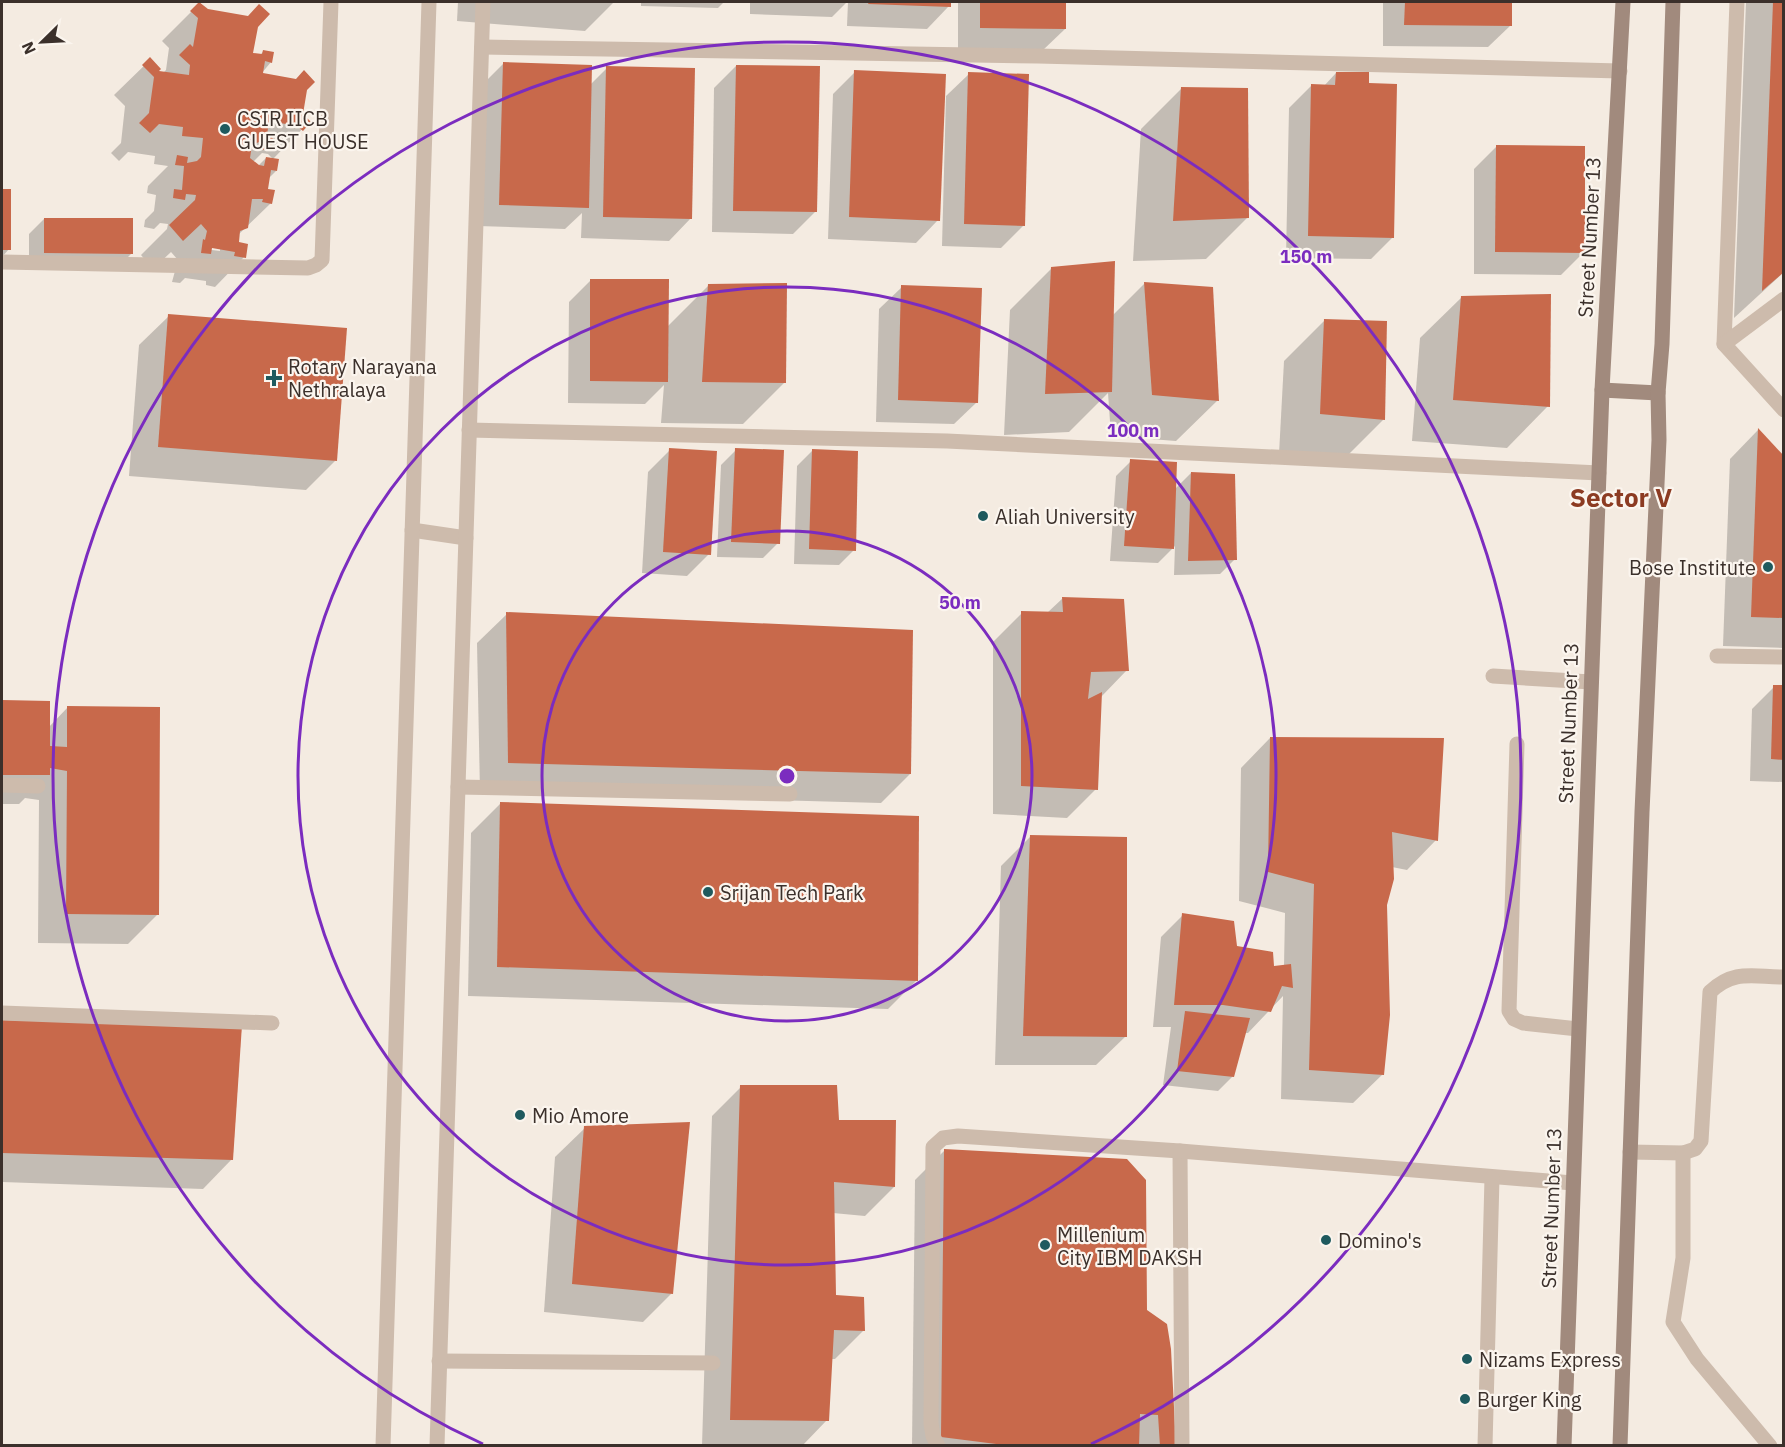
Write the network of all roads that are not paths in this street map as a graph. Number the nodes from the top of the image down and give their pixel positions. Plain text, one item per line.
1 (331, 2) edge
2 (429, 2) edge
3 (483, 2) edge
4 (1623, 2) edge
5 (1672, 2) edge
6 (1737, 2) edge
7 (482, 47) junction
8 (1620, 71) junction
9 (2, 262) edge
10 (1784, 298) edge
11 (1724, 345) junction
12 (1602, 390) junction
13 (1658, 393) junction
14 (1784, 410) edge
15 (469, 430) junction
16 (1599, 473) junction
17 (412, 530) junction
18 (466, 538) junction
19 (1717, 656) dead end
20 (1784, 657) edge
21 (1493, 676) dead end
22 (1591, 682) junction
23 (1517, 744) dead end
24 (2, 785) edge
25 (38, 786) dead end
26 (458, 787) junction
27 (790, 794) dead end
28 (1784, 977) edge
29 (2, 1014) edge
30 (272, 1023) dead end
31 (1578, 1029) junction
32 (1180, 1151) junction
33 (1630, 1152) junction
34 (1683, 1153) junction
35 (1492, 1178) junction
36 (1573, 1184) junction
37 (439, 1360) junction
38 (712, 1363) dead end
39 (383, 1446) edge
40 (437, 1446) edge
41 (938, 1446) edge
42 (1182, 1446) edge
43 (1485, 1446) edge
44 (1564, 1446) edge
45 (1620, 1446) edge
46 (1770, 1446) edge

1 - 9 street
2 - 17 street
3 - 7 street
4 - 8 main road, Street Number 13
5 - 13 main road
6 - 11 street
7 - 8 street
7 - 15 street
8 - 12 main road, Street Number 13
10 - 11 street
11 - 14 street
12 - 13 main road
12 - 16 main road, Street Number 13
13 - 33 main road
15 - 16 street
15 - 18 street
16 - 22 main road, Street Number 13
17 - 18 street
17 - 39 street
18 - 26 street
19 - 20 street
21 - 22 street
22 - 31 main road, Street Number 13
23 - 31 street
24 - 25 street
26 - 27 street
26 - 37 street
28 - 34 street
29 - 30 street
31 - 36 main road, Street Number 13
32 - 35 street
32 - 41 street
32 - 42 street
33 - 34 street
33 - 45 main road
34 - 46 street
35 - 36 street
35 - 43 street
36 - 44 main road, Street Number 13
37 - 38 street
37 - 40 street

